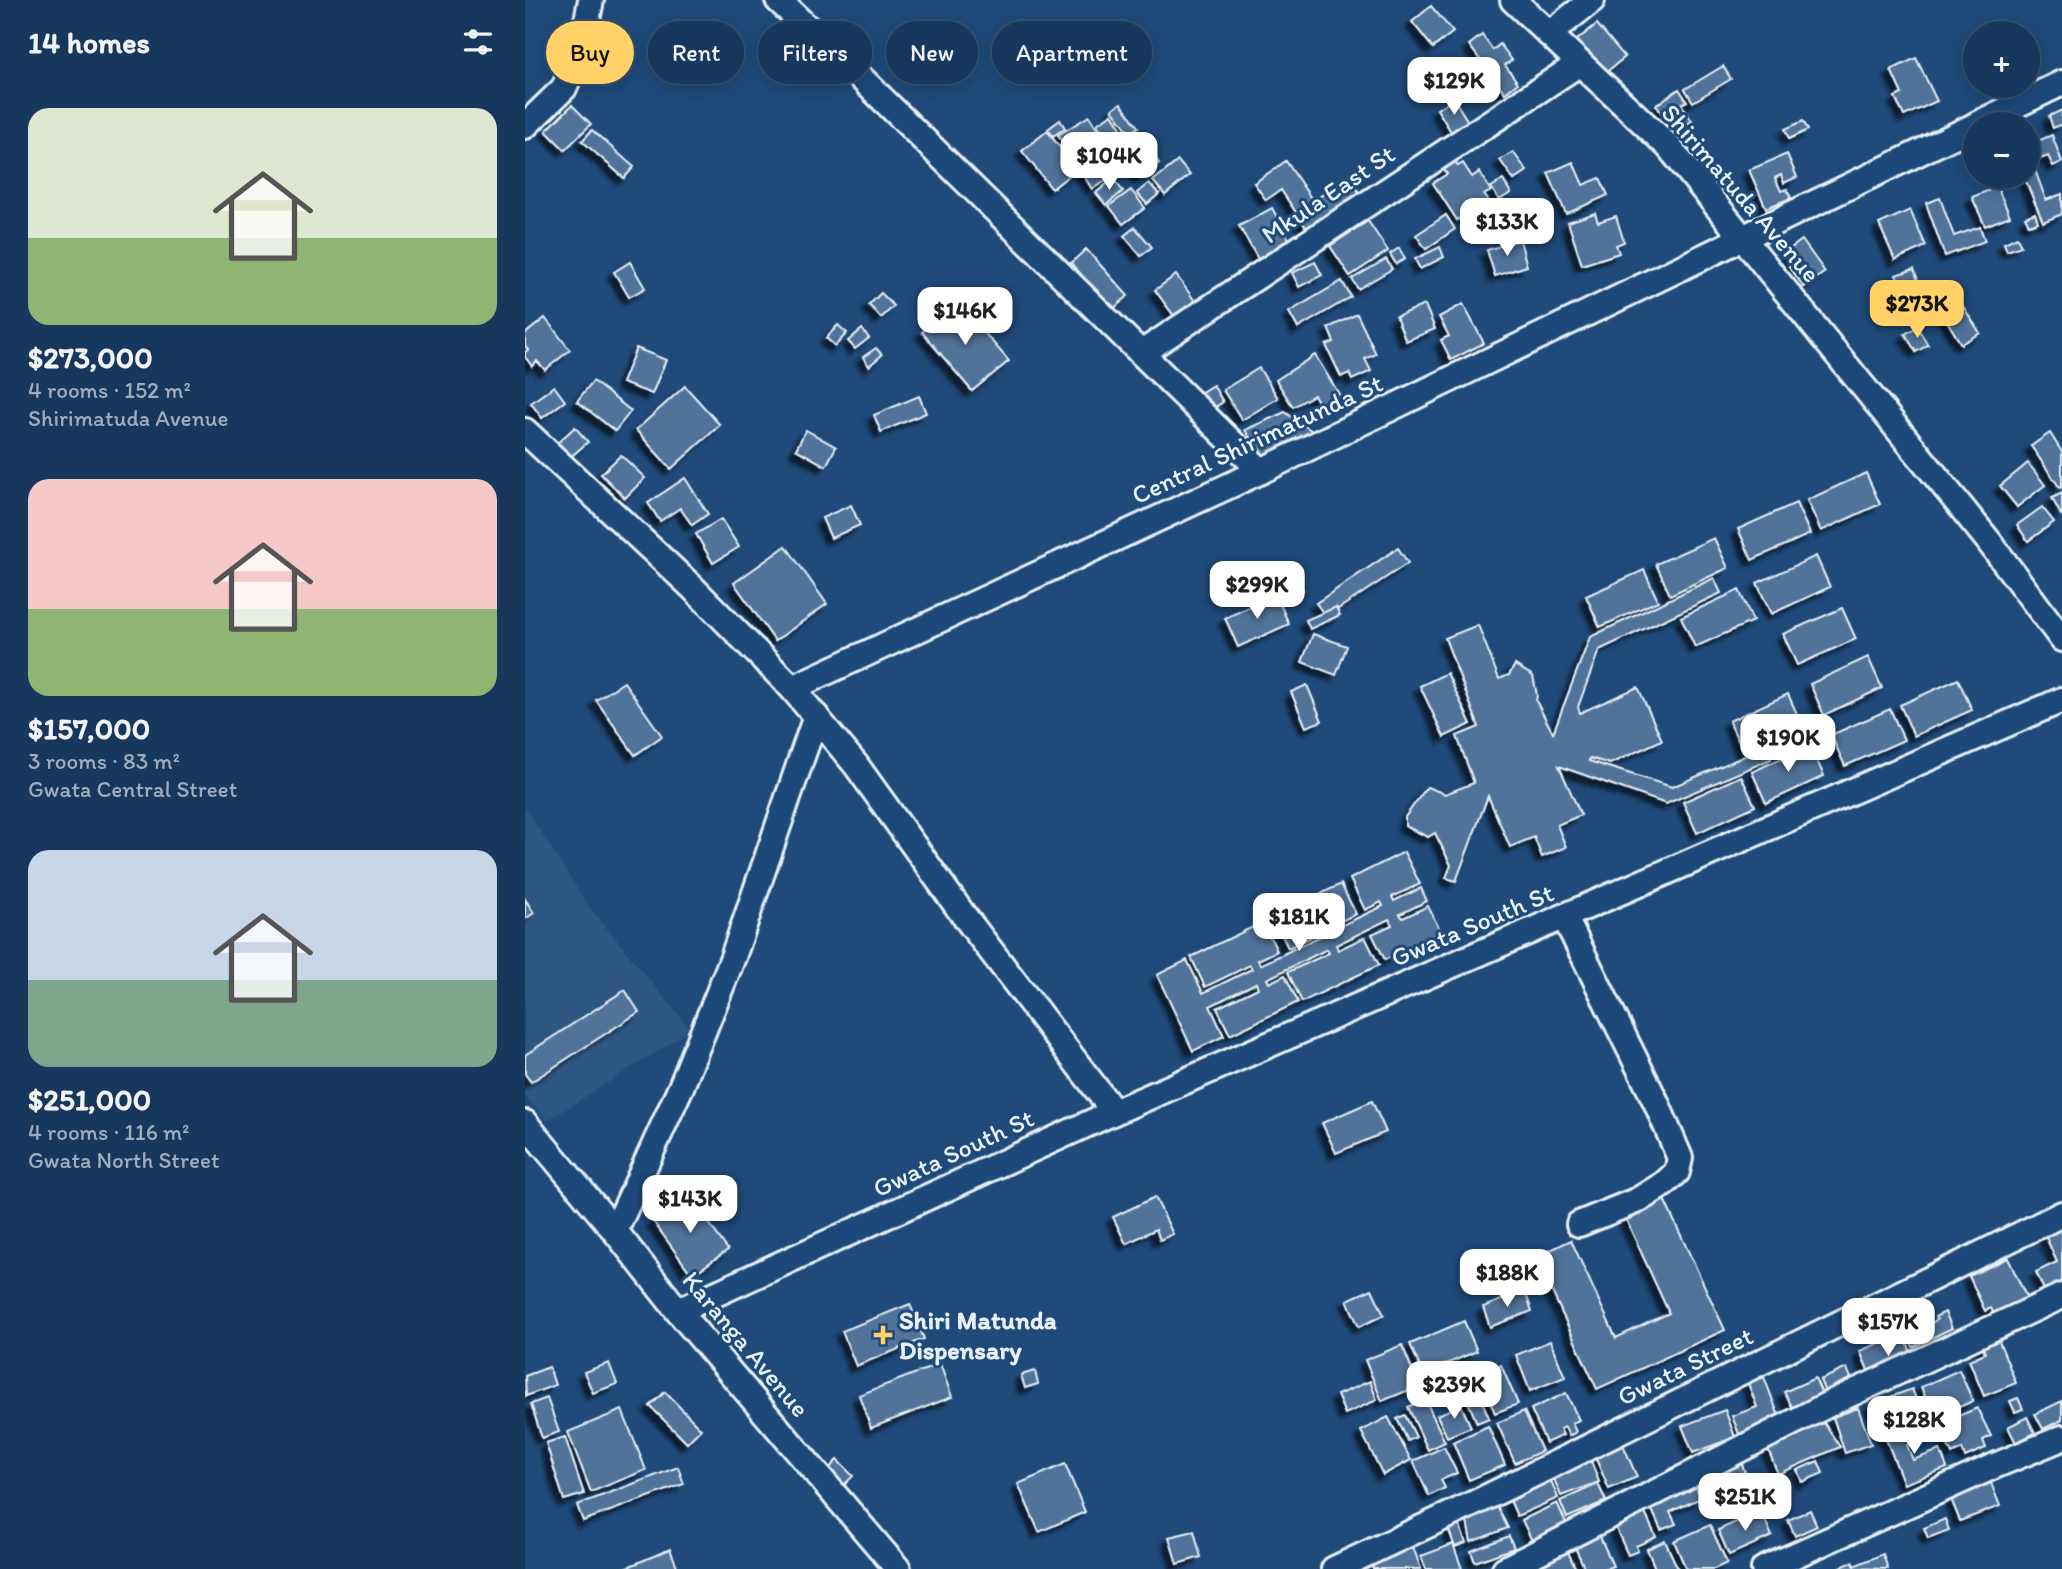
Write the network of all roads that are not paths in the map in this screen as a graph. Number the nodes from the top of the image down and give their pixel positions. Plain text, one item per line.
1 (591, 0) edge
2 (778, 0) edge
3 (1513, 0) edge
4 (1592, 0) edge
5 (1549, 34) junction
6 (1580, 63) junction
7 (2062, 83) edge
8 (2003, 112) edge
9 (525, 126) edge
10 (1963, 131) edge
11 (1744, 237) junction
12 (1143, 352) junction
13 (525, 431) edge
14 (1261, 471) junction
15 (2062, 639) edge
16 (792, 688) junction
17 (2062, 700) edge
18 (816, 716) junction
19 (1565, 918) junction
20 (1114, 1112) junction
21 (525, 1123) edge
22 (2062, 1214) edge
23 (1579, 1224) dead end
24 (615, 1231) junction
25 (2062, 1296) edge
26 (678, 1311) junction
27 (2062, 1438) edge
28 (898, 1569) edge
29 (1334, 1569) edge
30 (1505, 1569) edge
31 (1764, 1569) edge

1 - 9 street
2 - 12 street
3 - 5 street, Shirimatuda Avenue
4 - 5 street
5 - 6 street, Shirimatuda Avenue
6 - 11 street, Shirimatuda Avenue
6 - 12 street, Mkula East St
7 - 8 street, Central Shirimatunda St
10 - 11 street, Central Shirimatunda St
11 - 14 street, Central Shirimatunda St
11 - 15 street, Shirimatuda Avenue
12 - 14 street
13 - 16 street
14 - 16 street, Central Shirimatunda St
16 - 18 street
17 - 19 street, Gwata South St
18 - 20 street
18 - 24 street
19 - 20 street, Gwata South St
19 - 23 street
20 - 26 street, Gwata South St
21 - 24 street, Karanga Avenue
22 - 29 street, Gwata Street
24 - 26 street, Karanga Avenue
25 - 30 street
26 - 28 street, Karanga Avenue
27 - 31 street

